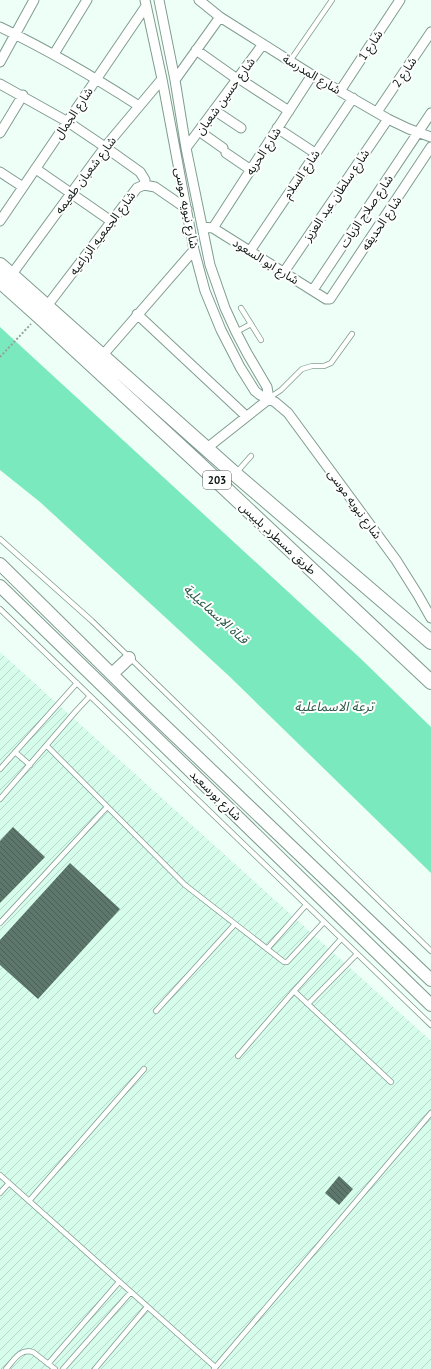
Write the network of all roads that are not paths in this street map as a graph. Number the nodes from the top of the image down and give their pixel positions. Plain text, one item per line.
1 (34, 0) edge
2 (87, 0) edge
3 (159, 0) edge
4 (199, 0) edge
5 (332, 0) edge
6 (400, 0) edge
7 (146, 3) edge
8 (209, 3) edge
9 (220, 17) junction
10 (0, 27) edge
11 (431, 32) edge
12 (15, 34) junction
13 (263, 44) junction
14 (196, 50) junction
15 (54, 54) junction
16 (290, 61) junction
17 (0, 62) edge
18 (312, 75) junction
19 (96, 79) junction
20 (162, 79) junction
21 (237, 79) junction
22 (175, 80) junction
23 (0, 84) edge
24 (340, 91) junction
25 (23, 95) junction
26 (352, 98) junction
27 (139, 106) junction
28 (214, 110) junction
29 (289, 111) junction
30 (377, 112) junction
31 (431, 113) edge
32 (388, 119) junction
33 (68, 122) junction
34 (241, 128) dead end
35 (277, 128) junction
36 (199, 131) junction
37 (0, 133) edge
38 (418, 133) junction
39 (431, 137) edge
40 (105, 146) junction
41 (431, 147) edge
42 (186, 148) junction
43 (315, 153) junction
44 (36, 169) junction
45 (250, 170) junction
46 (0, 172) edge
47 (144, 185) junction
48 (23, 187) junction
49 (70, 193) junction
50 (187, 210) junction
51 (0, 221) edge
52 (111, 222) junction
53 (202, 227) junction
54 (213, 228) junction
55 (194, 250) junction
56 (250, 251) junction
57 (0, 265) edge
58 (284, 272) junction
59 (6, 278) edge
60 (313, 290) junction
61 (330, 298) joint
62 (47, 306) junction
63 (241, 308) dead end
64 (137, 314) junction
65 (251, 324) junction
66 (236, 332) junction
67 (352, 334) dead end
68 (261, 340) dead end
69 (102, 356) junction
70 (269, 399) junction
71 (246, 416) junction
72 (207, 448) junction
73 (251, 456) dead end
74 (235, 474) junction
75 (0, 539) edge
76 (0, 564) edge
77 (0, 586) edge
78 (0, 610) edge
79 (431, 618) edge
80 (431, 642) edge
81 (130, 658) junction
82 (112, 674) junction
83 (431, 682) edge
84 (77, 683) junction
85 (90, 696) junction
86 (47, 746) junction
87 (15, 752) junction
88 (30, 766) junction
89 (0, 769) edge
90 (0, 799) edge
91 (107, 807) junction
92 (306, 905) junction
93 (324, 922) junction
94 (0, 923) edge
95 (235, 924) junction
96 (341, 939) junction
97 (267, 949) junction
98 (431, 951) edge
99 (357, 954) junction
100 (431, 980) edge
101 (294, 991) junction
102 (308, 1004) junction
103 (431, 1005) edge
104 (156, 1011) dead end
105 (431, 1025) edge
106 (238, 1056) dead end
107 (144, 1069) dead end
108 (391, 1082) dead end
109 (431, 1113) edge
110 (0, 1175) edge
111 (9, 1183) junction
112 (0, 1193) edge
113 (28, 1201) junction
114 (119, 1282) junction
115 (130, 1292) junction
116 (147, 1308) junction
117 (48, 1364) junction
118 (214, 1368) edge
119 (6, 1369) edge
120 (55, 1369) edge
121 (63, 1369) edge
122 (95, 1369) edge

1 - 12 street
2 - 15 street
3 - 22 street, شارع نبويه موسى
4 - 8 street, شارع المدرسة
5 - 16 lane
6 - 24 street, شارع 1
7 - 19 street, شارع الجمال
7 - 20 street, شارع نبويه موسى
8 - 9 street, شارع المدرسة
9 - 13 street, شارع المدرسة
9 - 14 street
10 - 12 street
11 - 30 street, شارع 2
12 - 15 street
12 - 17 street
13 - 16 street, شارع المدرسة
13 - 21 street, شارع حسين شعبان
14 - 21 street
14 - 22 street
15 - 19 street
16 - 18 street, شارع المدرسة
18 - 24 street, شارع المدرسة
18 - 29 street, شارع الحريه
19 - 27 street
19 - 33 street, شارع الجمال
20 - 27 street, شارع شعبان طعيمه
20 - 50 street, شارع نبويه موسى
21 - 28 street, شارع حسين شعبان
21 - 29 street
22 - 42 street, شارع نبويه موسى
23 - 25 street
24 - 26 street, شارع المدرسة
25 - 33 street
25 - 37 street
26 - 30 street, شارع المدرسة
26 - 43 street, شارع السلام
27 - 40 street, شارع شعبان طعيمه
28 - 34 street
28 - 36 street, شارع حسين شعبان
29 - 35 street, شارع الحريه
30 - 32 street, شارع المدرسة
31 - 38 street, شارع صلاح الزيات
32 - 38 street, شارع المدرسة
32 - 58 street, شارع سلطان عبد العزيز
33 - 40 street
33 - 44 street, شارع الجمال
35 - 43 street
35 - 45 street, شارع الحريه
36 - 42 street, شارع حسين شعبان
36 - 45 street
38 - 39 street, شارع المدرسة
38 - 60 street, شارع صلاح الزيات
40 - 47 street
40 - 49 street, شارع شعبان طعيمه
41 - 61 street, شارع الحديقه
42 - 53 street, شارع نبويه موسى
43 - 56 street, شارع السلام
44 - 48 street, شارع الجمال
44 - 49 street
45 - 54 street, شارع الحريه
46 - 48 street
47 - 50 street, شارع الجمعيه الزراعيه
47 - 52 street, شارع الجمعيه الزراعيه
48 - 51 street, شارع الجمال
49 - 52 street
49 - 59 street, شارع شعبان طعيمه
50 - 55 street, شارع نبويه موسى
52 - 62 street, شارع الجمعيه الزراعيه
53 - 54 street, شارع ابو السعود
53 - 66 street, شارع نبويه موسى
54 - 56 street, شارع ابو السعود
55 - 64 street
55 - 70 street, شارع نبويه موسى
56 - 58 street, شارع ابو السعود
57 - 59 main road, طريق مسطرد, بلبيس / 203
58 - 60 street, شارع ابو السعود
59 - 62 main road, طريق مسطرد, بلبيس / 203
59 - 83 main road, طريق مسطرد, بلبيس / 203
60 - 61 street, شارع ابو السعود
62 - 69 main road, طريق مسطرد, بلبيس / 203
63 - 65 lane
64 - 69 street
64 - 71 street
65 - 66 lane
65 - 68 lane
66 - 70 street, شارع نبويه موسى
67 - 70 lane
69 - 72 main road, طريق مسطرد, بلبيس / 203
70 - 71 street
70 - 79 street, شارع نبويه موسى
71 - 72 street
72 - 74 main road, طريق مسطرد, بلبيس / 203
73 - 74 lane
74 - 80 main road, طريق مسطرد, بلبيس / 203
75 - 81 lane
76 - 82 main road, شارع بورسعيد
77 - 103 main road, شارع بورسعيد
78 - 84 lane
81 - 82 main road
81 - 98 lane
82 - 100 main road, شارع بورسعيد
84 - 85 lane
84 - 87 lane
85 - 86 lane
85 - 92 lane
86 - 88 lane
86 - 91 lane
87 - 88 lane
87 - 89 lane
88 - 90 lane
91 - 94 lane
91 - 95 lane
92 - 93 lane
92 - 97 lane
93 - 96 lane
93 - 97 lane
95 - 97 lane
95 - 104 lane
96 - 99 lane
96 - 101 lane
99 - 102 lane
99 - 105 lane
101 - 102 lane
101 - 106 lane
102 - 108 lane
107 - 113 lane
109 - 118 lane
110 - 111 lane
111 - 112 lane
111 - 113 lane
113 - 114 lane
114 - 115 lane
114 - 117 lane
115 - 116 lane
115 - 121 lane
116 - 118 lane
116 - 122 lane
117 - 119 lane
117 - 120 lane

